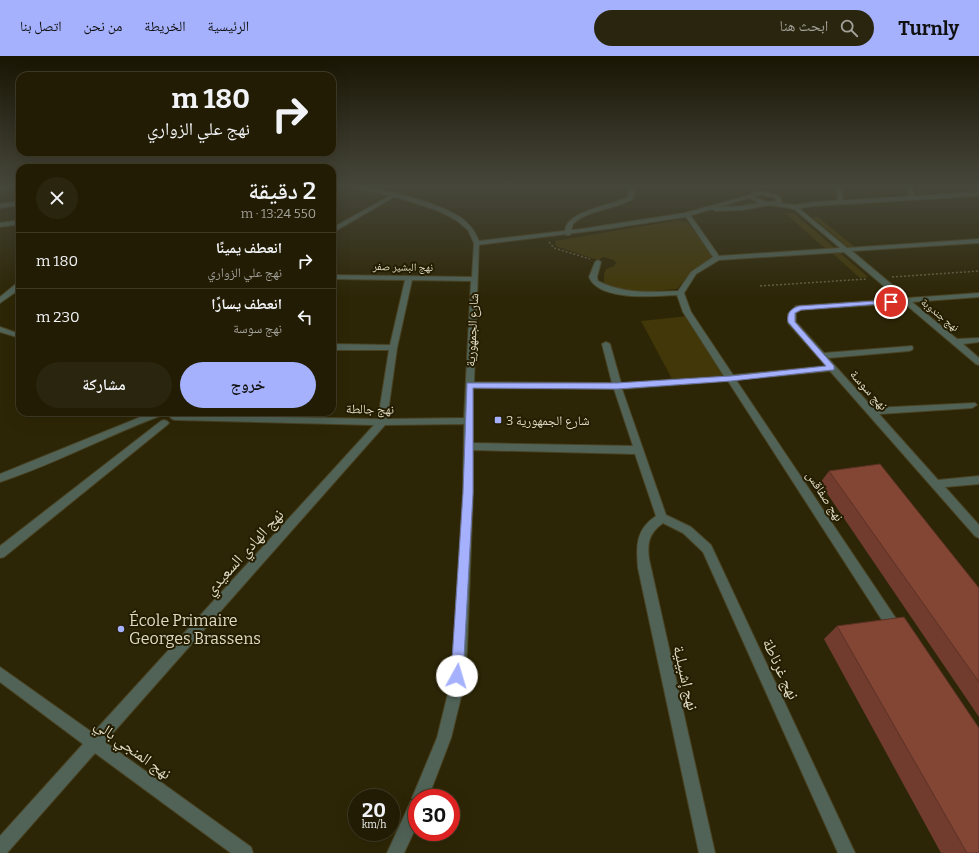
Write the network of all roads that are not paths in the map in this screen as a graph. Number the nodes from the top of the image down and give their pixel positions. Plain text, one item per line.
1 (12, 223) edge
2 (346, 223) edge
3 (463, 223) edge
4 (570, 223) edge
5 (632, 223) edge
6 (693, 223) edge
7 (815, 223) edge
8 (0, 225) edge
9 (336, 229) edge
10 (568, 234) junction
11 (979, 241) edge
12 (477, 243) junction
13 (849, 251) junction
14 (717, 258) junction
15 (598, 262) road end
16 (336, 277) edge
17 (409, 279) junction
18 (474, 279) junction
19 (16, 288) edge
20 (680, 293) junction
21 (979, 295) edge
22 (0, 301) edge
23 (905, 301) junction
24 (0, 329) edge
25 (16, 335) edge
26 (979, 340) edge
27 (956, 342) junction
28 (606, 344) dead end
29 (336, 346) edge
30 (393, 348) junction
31 (909, 348) dead end
32 (822, 356) junction
33 (979, 362) edge
34 (832, 368) junction
35 (731, 378) junction
36 (469, 385) junction
37 (617, 386) junction
38 (972, 405) dead end
39 (871, 411) junction
40 (150, 416) edge
41 (157, 416) edge
42 (174, 416) edge
43 (205, 416) edge
44 (468, 421) junction
45 (382, 422) junction
46 (164, 423) junction
47 (468, 446) junction
48 (638, 450) junction
49 (0, 478) edge
50 (979, 480) edge
51 (936, 484) junction
52 (662, 518) junction
53 (979, 533) edge
54 (0, 553) edge
55 (901, 636) edge
56 (0, 674) edge
57 (94, 744) junction
58 (424, 789) edge
59 (408, 826) edge
60 (0, 848) edge
61 (245, 853) edge
62 (395, 853) edge
63 (707, 853) edge
64 (846, 853) edge

1 - 8 street
2 - 9 street
3 - 12 street
4 - 10 street
5 - 10 street
6 - 14 street
7 - 13 street, نهج جندوبة
10 - 12 street
11 - 13 street
12 - 18 street, شارع الجمهورية
13 - 14 street
13 - 23 street, نهج جندوبة
14 - 20 street
15 - 20 street
16 - 17 street, نهج البشير صفر
17 - 18 street, نهج البشير صفر
17 - 30 street
18 - 36 street, شارع الجمهورية
19 - 22 street
20 - 35 street, نهج صفاقس
21 - 23 street
23 - 27 street, نهج جندوبة
23 - 32 street, نهج سوسة
24 - 25 street
26 - 27 street
27 - 33 street, نهج جندوبة
28 - 37 street
29 - 30 street
30 - 45 street
31 - 32 street
32 - 34 street, نهج سوسة
34 - 35 street
34 - 39 street, نهج سوسة
35 - 37 street
35 - 55 street, نهج صفاقس
36 - 37 street
36 - 44 street, شارع الجمهورية
37 - 48 street
38 - 39 street
39 - 51 street, نهج سوسة
40 - 49 street
41 - 46 street
42 - 46 street
43 - 45 street, نهج جالطة
44 - 45 street, نهج جالطة
44 - 47 street, شارع الجمهورية
45 - 57 street, نهج الهادي السعيدي
46 - 54 street
47 - 48 street
47 - 58 street, شارع الجمهورية
48 - 52 street
50 - 51 street
51 - 53 street, نهج سوسة
52 - 63 street, نهج إشبيلية
52 - 64 street, نهج غرناطة
56 - 57 street, نهج المنجي بالي
57 - 60 street, نهج الهادي السعيدي
57 - 61 street, نهج المنجي بالي
59 - 62 street

